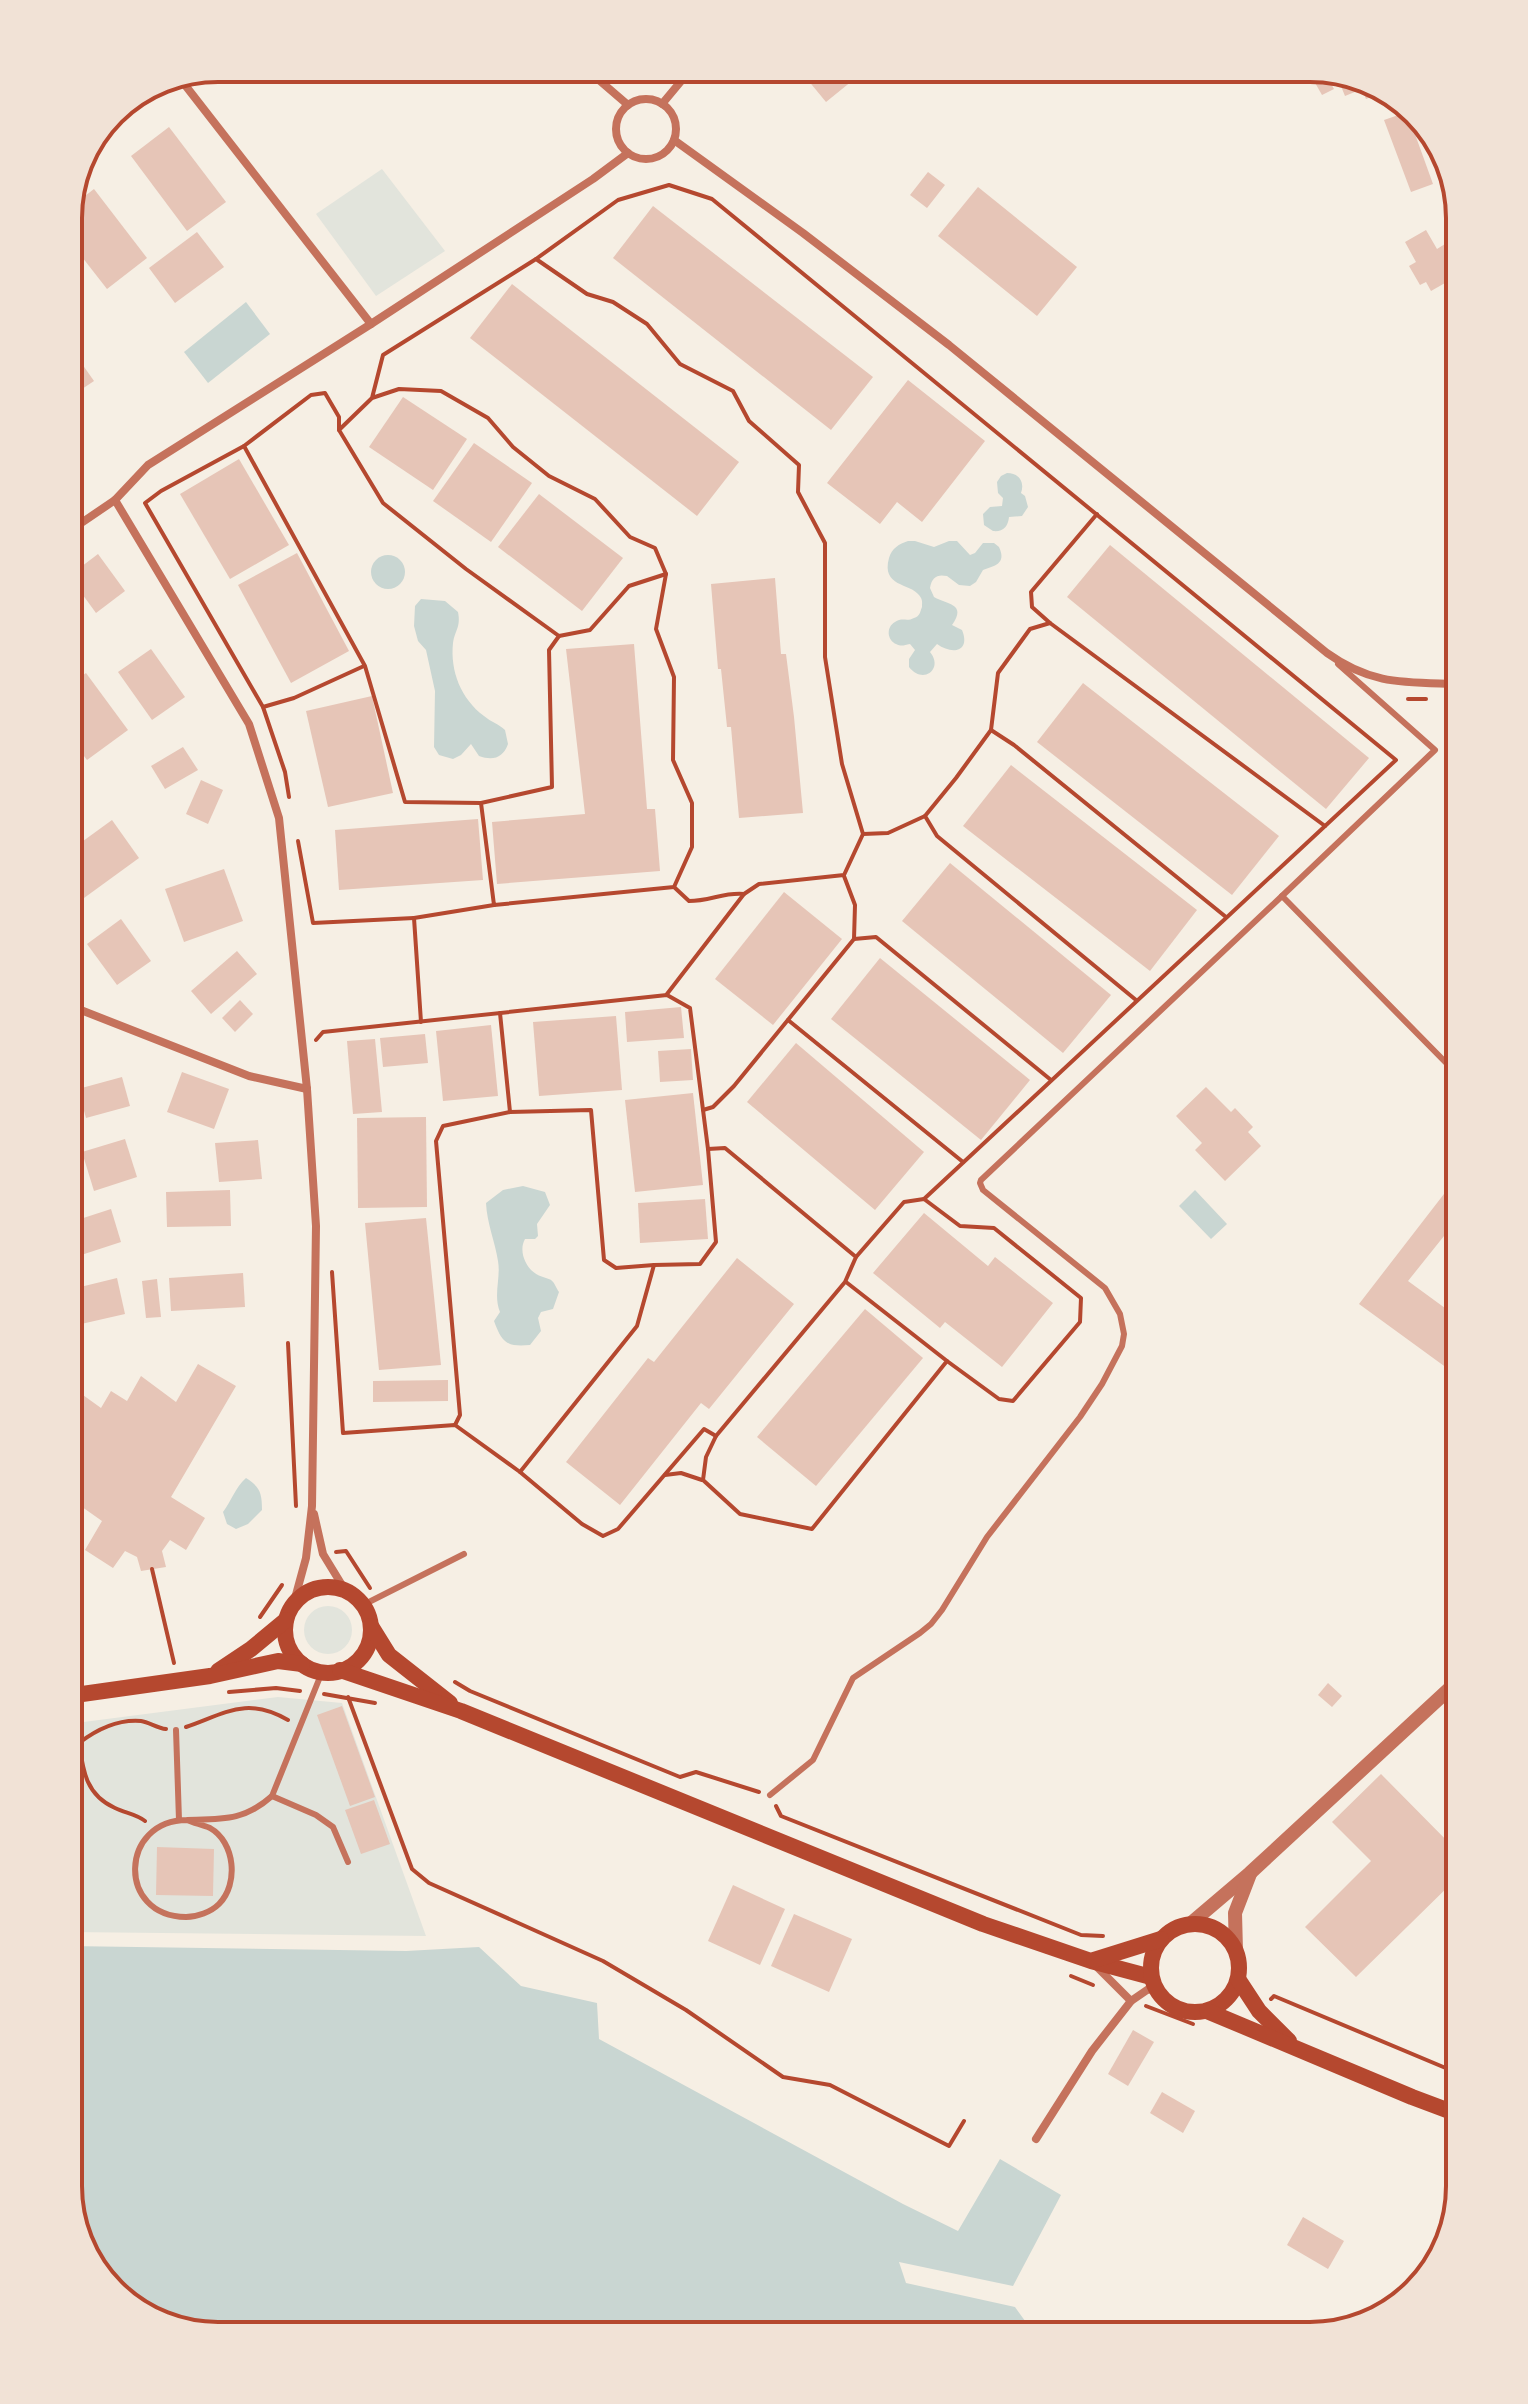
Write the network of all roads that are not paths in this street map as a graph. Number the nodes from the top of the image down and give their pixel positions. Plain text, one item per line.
1 (601, 82) edge
2 (680, 82) edge
3 (186, 87) edge
4 (662, 104) junction
5 (628, 105) junction
6 (674, 140) junction
7 (628, 153) junction
8 (371, 324) junction
9 (115, 500) junction
10 (82, 522) edge
11 (1327, 653) junction
12 (1446, 683) edge
13 (1282, 896) junction
14 (82, 1010) edge
15 (1446, 1063) edge
16 (307, 1089) junction
17 (312, 1506) junction
18 (464, 1554) dead end
19 (345, 1590) junction
20 (294, 1602) junction
21 (363, 1605) junction
22 (286, 1620) junction
23 (371, 1626) junction
24 (302, 1664) junction
25 (340, 1670) junction
26 (322, 1672) junction
27 (210, 1676) junction
28 (1446, 1692) edge
29 (82, 1694) edge
30 (461, 1711) junction
31 (176, 1730) road end
32 (770, 1795) dead end
33 (272, 1796) junction
34 (183, 1820) junction
35 (348, 1862) dead end
36 (1250, 1873) junction
37 (1190, 1924) junction
38 (1161, 1939) junction
39 (1236, 1951) junction
40 (1091, 1961) junction
41 (1238, 1979) junction
42 (1153, 1982) junction
43 (1131, 2001) junction
44 (1207, 2011) junction
45 (1296, 2048) junction
46 (1446, 2110) edge
47 (1036, 2139) dead end

1 - 5 street
2 - 4 street
3 - 8 street
4 - 5 street
4 - 6 street
5 - 7 street
6 - 7 street
6 - 11 street
7 - 8 street
8 - 9 street
9 - 10 street
9 - 16 street
11 - 12 street
11 - 13 lane
13 - 15 lane
13 - 32 lane
14 - 16 street
16 - 17 street
17 - 19 street
17 - 20 street
18 - 21 lane
19 - 20 main road
19 - 21 main road
20 - 22 main road
21 - 23 main road
22 - 24 main road
22 - 27 main road
23 - 25 main road
23 - 30 main road
24 - 26 main road
24 - 27 main road
25 - 26 main road
25 - 30 main road
26 - 33 lane
27 - 29 main road
28 - 36 street
30 - 40 main road
31 - 34 lane
33 - 34 lane
33 - 35 lane
34 - 34 lane
36 - 37 street
36 - 39 street
37 - 38 main road
37 - 39 main road
38 - 40 main road
38 - 42 main road
39 - 41 main road
40 - 42 main road
40 - 43 street
41 - 44 main road
41 - 45 main road
42 - 43 street
42 - 44 main road
43 - 47 street
44 - 45 main road
45 - 46 main road

